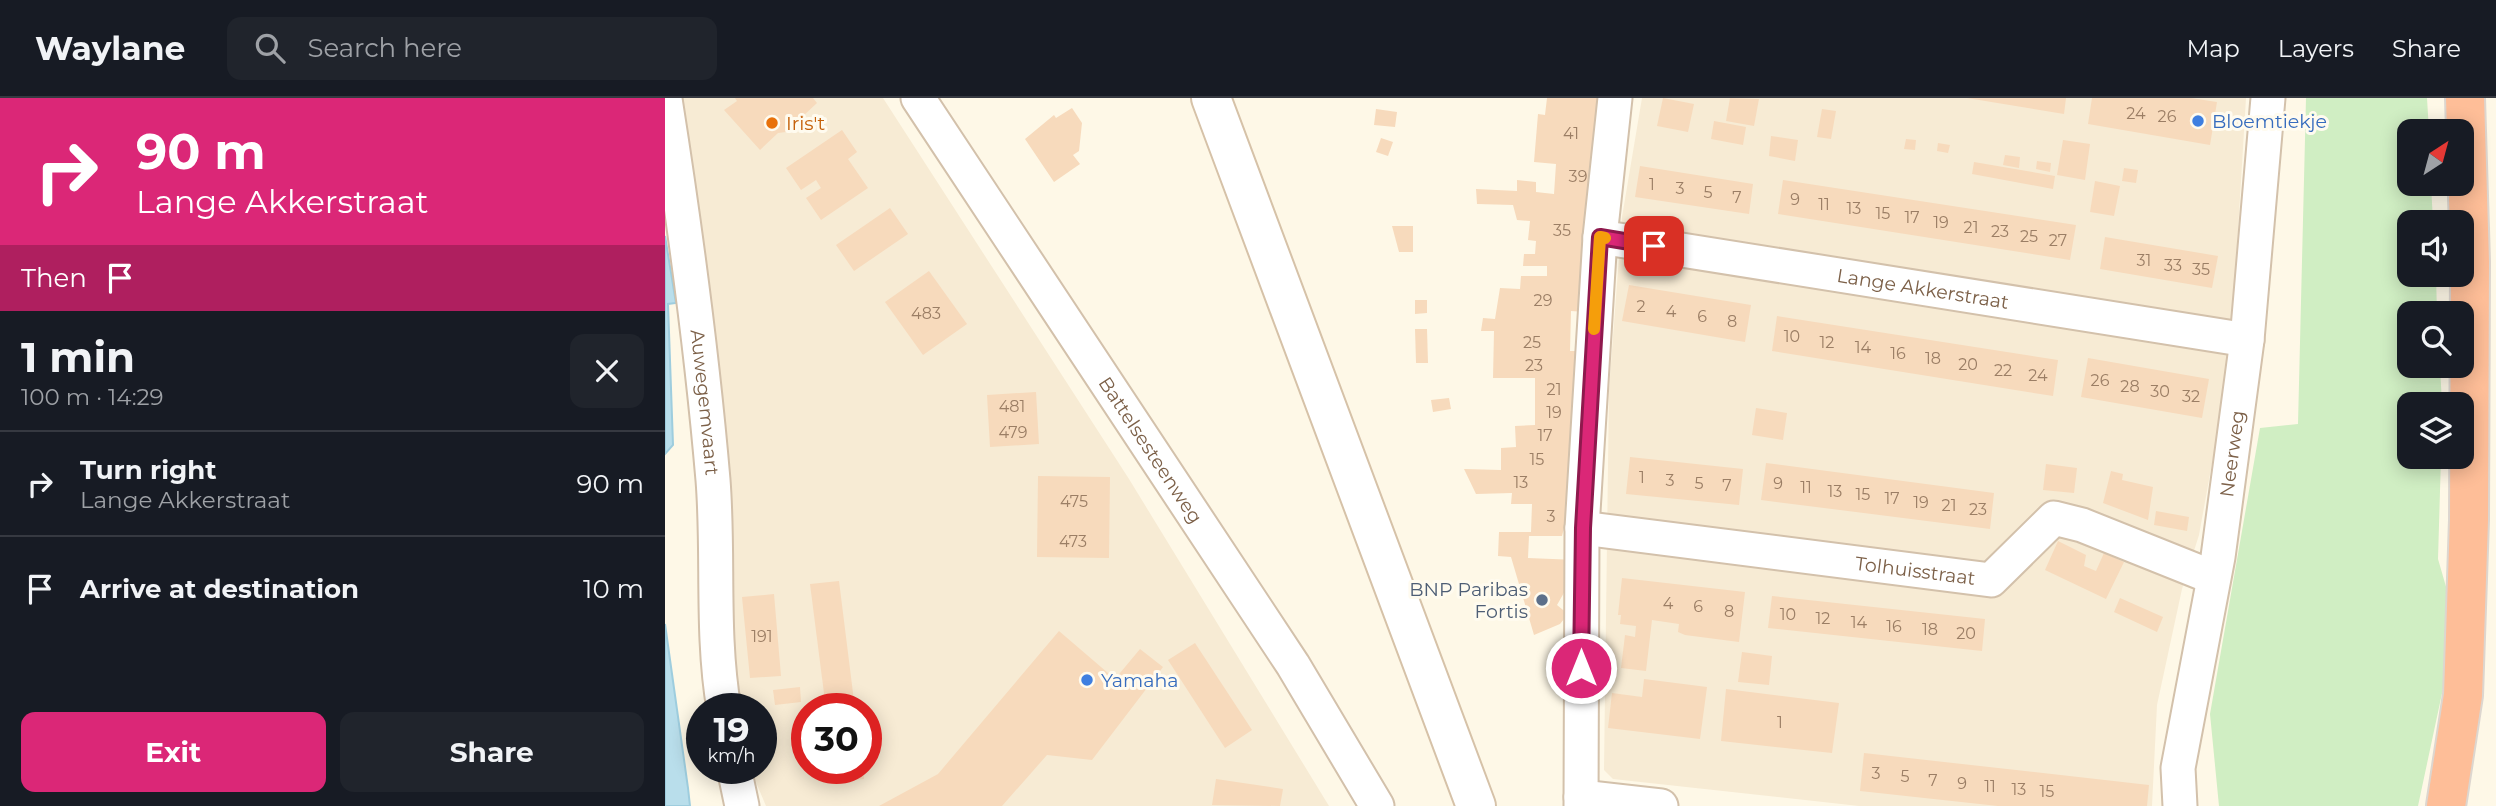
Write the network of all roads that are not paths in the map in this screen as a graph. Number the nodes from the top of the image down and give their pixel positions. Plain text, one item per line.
1 (918, 98) edge
2 (1211, 98) edge
3 (1615, 98) edge
4 (2268, 98) edge
5 (2465, 98) edge
6 (665, 99) edge
7 (1600, 237) junction
8 (2247, 340) junction
9 (1583, 528) junction
10 (2212, 578) junction
11 (722, 693) edge
12 (737, 784) edge
13 (1578, 803) edge
14 (742, 806) edge
15 (1377, 806) edge
16 (1476, 806) edge
17 (1661, 806) edge
18 (2180, 806) edge
19 (2446, 806) edge

1 - 15 street, Battelsesteenweg
2 - 16 main road
3 - 7 street
4 - 8 street, Neerweg
5 - 19 highway
6 - 11 street, Auwegemvaart
7 - 8 street, Lange Akkerstraat
7 - 9 street
8 - 10 street, Neerweg
9 - 10 street, Tolhuisstraat
9 - 13 street
10 - 18 street, Neerweg
12 - 14 street
13 - 17 street

